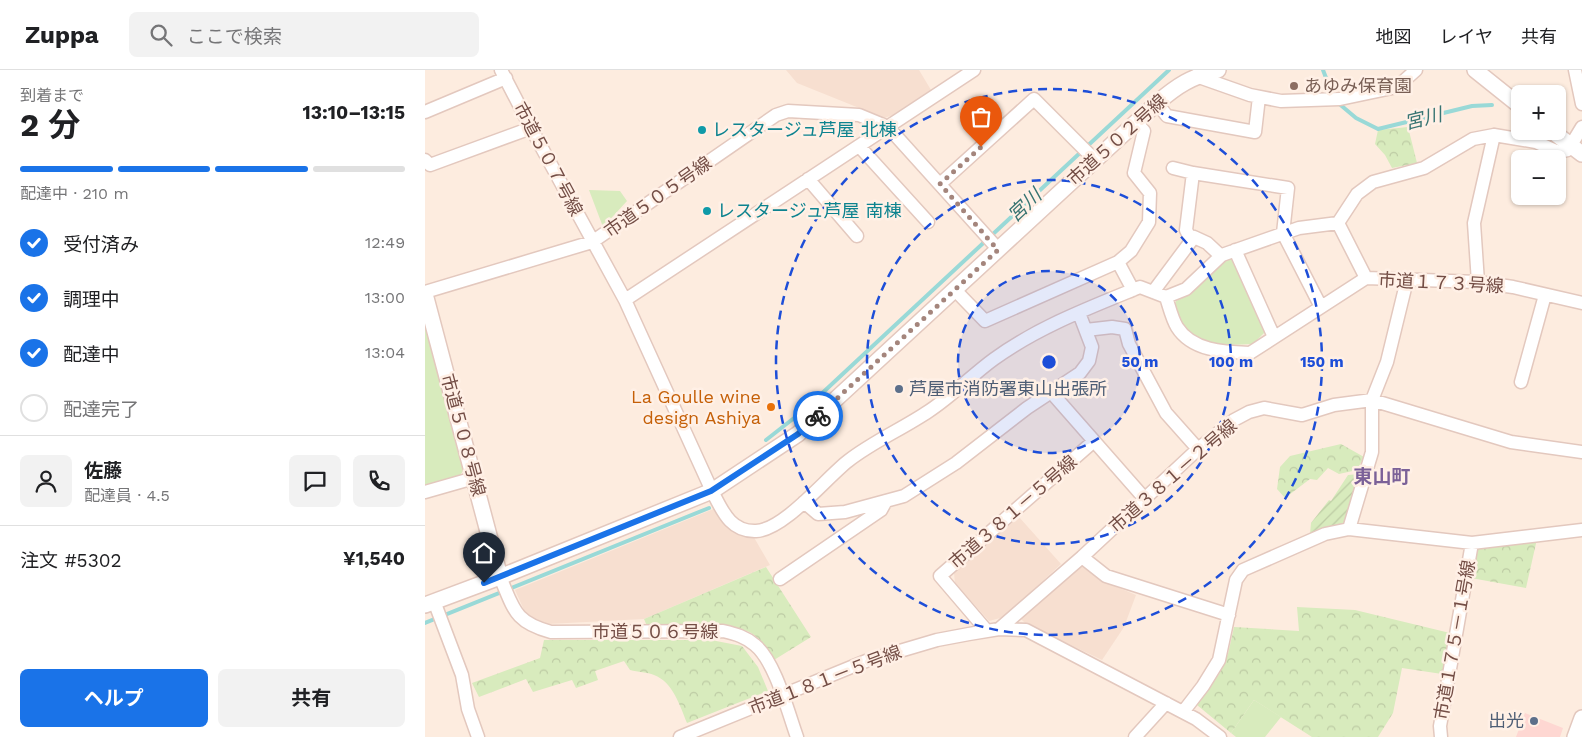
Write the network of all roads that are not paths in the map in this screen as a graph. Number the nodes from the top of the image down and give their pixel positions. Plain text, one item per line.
1 (975, 70) edge
2 (1218, 70) edge
3 (1416, 70) edge
4 (1575, 70) edge
5 (1484, 73) edge
6 (503, 74) edge
7 (1196, 76) junction
8 (1259, 97) junction
9 (1511, 98) edge
10 (1157, 103) junction
11 (1582, 104) edge
12 (425, 112) edge
13 (1136, 122) junction
14 (888, 127) junction
15 (1582, 127) edge
16 (531, 128) junction
17 (1494, 135) junction
18 (1564, 140) edge
19 (859, 146) junction
20 (1577, 150) edge
21 (1087, 153) junction
22 (425, 160) edge
23 (1173, 168) dead end
24 (1193, 173) junction
25 (808, 179) junction
26 (940, 184) junction
27 (928, 222) dead end
28 (1338, 223) junction
29 (1283, 233) junction
30 (857, 236) dead end
31 (1191, 240) junction
32 (593, 242) junction
33 (991, 242) junction
34 (1235, 250) junction
35 (1221, 256) junction
36 (1118, 262) junction
37 (1366, 278) junction
38 (1407, 280) junction
39 (1478, 282) junction
40 (955, 290) junction
41 (1133, 290) junction
42 (1153, 292) junction
43 (425, 293) edge
44 (1545, 295) junction
45 (1166, 297) junction
46 (625, 300) junction
47 (1582, 303) edge
48 (1321, 307) junction
49 (1079, 313) junction
50 (1086, 330) junction
51 (1274, 337) junction
52 (1521, 382) dead end
53 (1051, 392) junction
54 (1372, 400) junction
55 (1094, 441) junction
56 (1198, 449) junction
57 (1582, 452) edge
58 (474, 478) junction
59 (711, 491) junction
60 (425, 492) edge
61 (1145, 498) junction
62 (886, 501) junction
63 (804, 502) junction
64 (1349, 529) junction
65 (1582, 530) edge
66 (1472, 543) junction
67 (1081, 558) junction
68 (780, 578) dead end
69 (502, 580) junction
70 (432, 605) edge
71 (1229, 615) junction
72 (993, 630) junction
73 (782, 695) junction
74 (1166, 703) junction
75 (1183, 712) junction
76 (1582, 718) edge
77 (478, 737) edge
78 (680, 737) edge
79 (797, 737) edge
80 (1135, 737) edge
81 (1220, 737) edge
82 (1441, 737) edge
83 (1575, 737) edge

1 - 14 street
2 - 7 street, 市道５０２号線
3 - 8 street
4 - 11 street
5 - 9 street
6 - 12 street
6 - 16 street, 市道５０７号線
7 - 8 street
7 - 10 street, 市道５０２号線
8 - 10 street
10 - 13 street, 市道５０２号線
13 - 21 street, 市道５０２号線
13 - 36 street
14 - 19 street
14 - 26 street, 市道５０５号線
14 - 32 street, 市道５０５号線
15 - 20 street
16 - 22 street
16 - 32 street, 市道５０７号線
17 - 20 street
17 - 28 street
17 - 39 street
18 - 20 street
19 - 25 street
19 - 27 street
21 - 26 street
21 - 33 street, 市道５０２号線
23 - 24 street
24 - 29 street
24 - 31 street
25 - 30 street
25 - 46 street
26 - 33 street, 市道５０５号線
28 - 29 street
28 - 37 street
29 - 34 street
29 - 48 street
31 - 35 street
31 - 42 street
32 - 43 street, 市道５０５号線
32 - 46 street, 市道５０７号線
33 - 40 street, 市道５０２号線
34 - 35 street
34 - 51 street
35 - 45 street
36 - 40 street
36 - 41 street
37 - 38 street, 市道１７３号線
37 - 48 street, 市道１７３号線
38 - 39 street, 市道１７３号線
38 - 54 street
39 - 44 street, 市道１７３号線
40 - 59 street, 市道５０２号線
41 - 42 street
41 - 49 street
42 - 45 street
43 - 58 street, 市道５０８号線
44 - 47 street, 市道１７３号線
44 - 52 street
45 - 51 street, 市道１７３号線
46 - 59 street, 市道５０７号線
48 - 51 street, 市道１７３号線
49 - 50 street
49 - 63 street, 市道５０７号線
50 - 53 street
50 - 56 street
53 - 55 street
53 - 62 street
54 - 56 street, 市道３８１－２号線
54 - 57 street, 市道３８１－２号線
54 - 64 street
55 - 61 street
55 - 72 street, 市道３８１－５号線
56 - 61 street, 市道３８１－２号線
58 - 60 street
58 - 69 street, 市道５０８号線
59 - 63 street, 市道５０７号線
59 - 69 street, 市道５０２号線
61 - 67 street, 市道３８１－２号線
62 - 63 street
62 - 68 street
64 - 66 street
64 - 71 street
65 - 66 street
66 - 82 street, 市道１７５－１号線
67 - 71 street
67 - 72 street, 市道３８１－２号線
69 - 70 street, 市道５０２号線
69 - 73 street, 市道５０６号線
70 - 77 street
71 - 75 street
72 - 73 street, 市道１８１－５号線
72 - 74 street, 市道１８１－５号線
73 - 78 street, 市道１８１－５号線
73 - 79 street, 市道５０６号線
74 - 75 street, 市道１８１－５号線
74 - 80 street
75 - 81 street, 市道１８１－５号線
76 - 83 street

